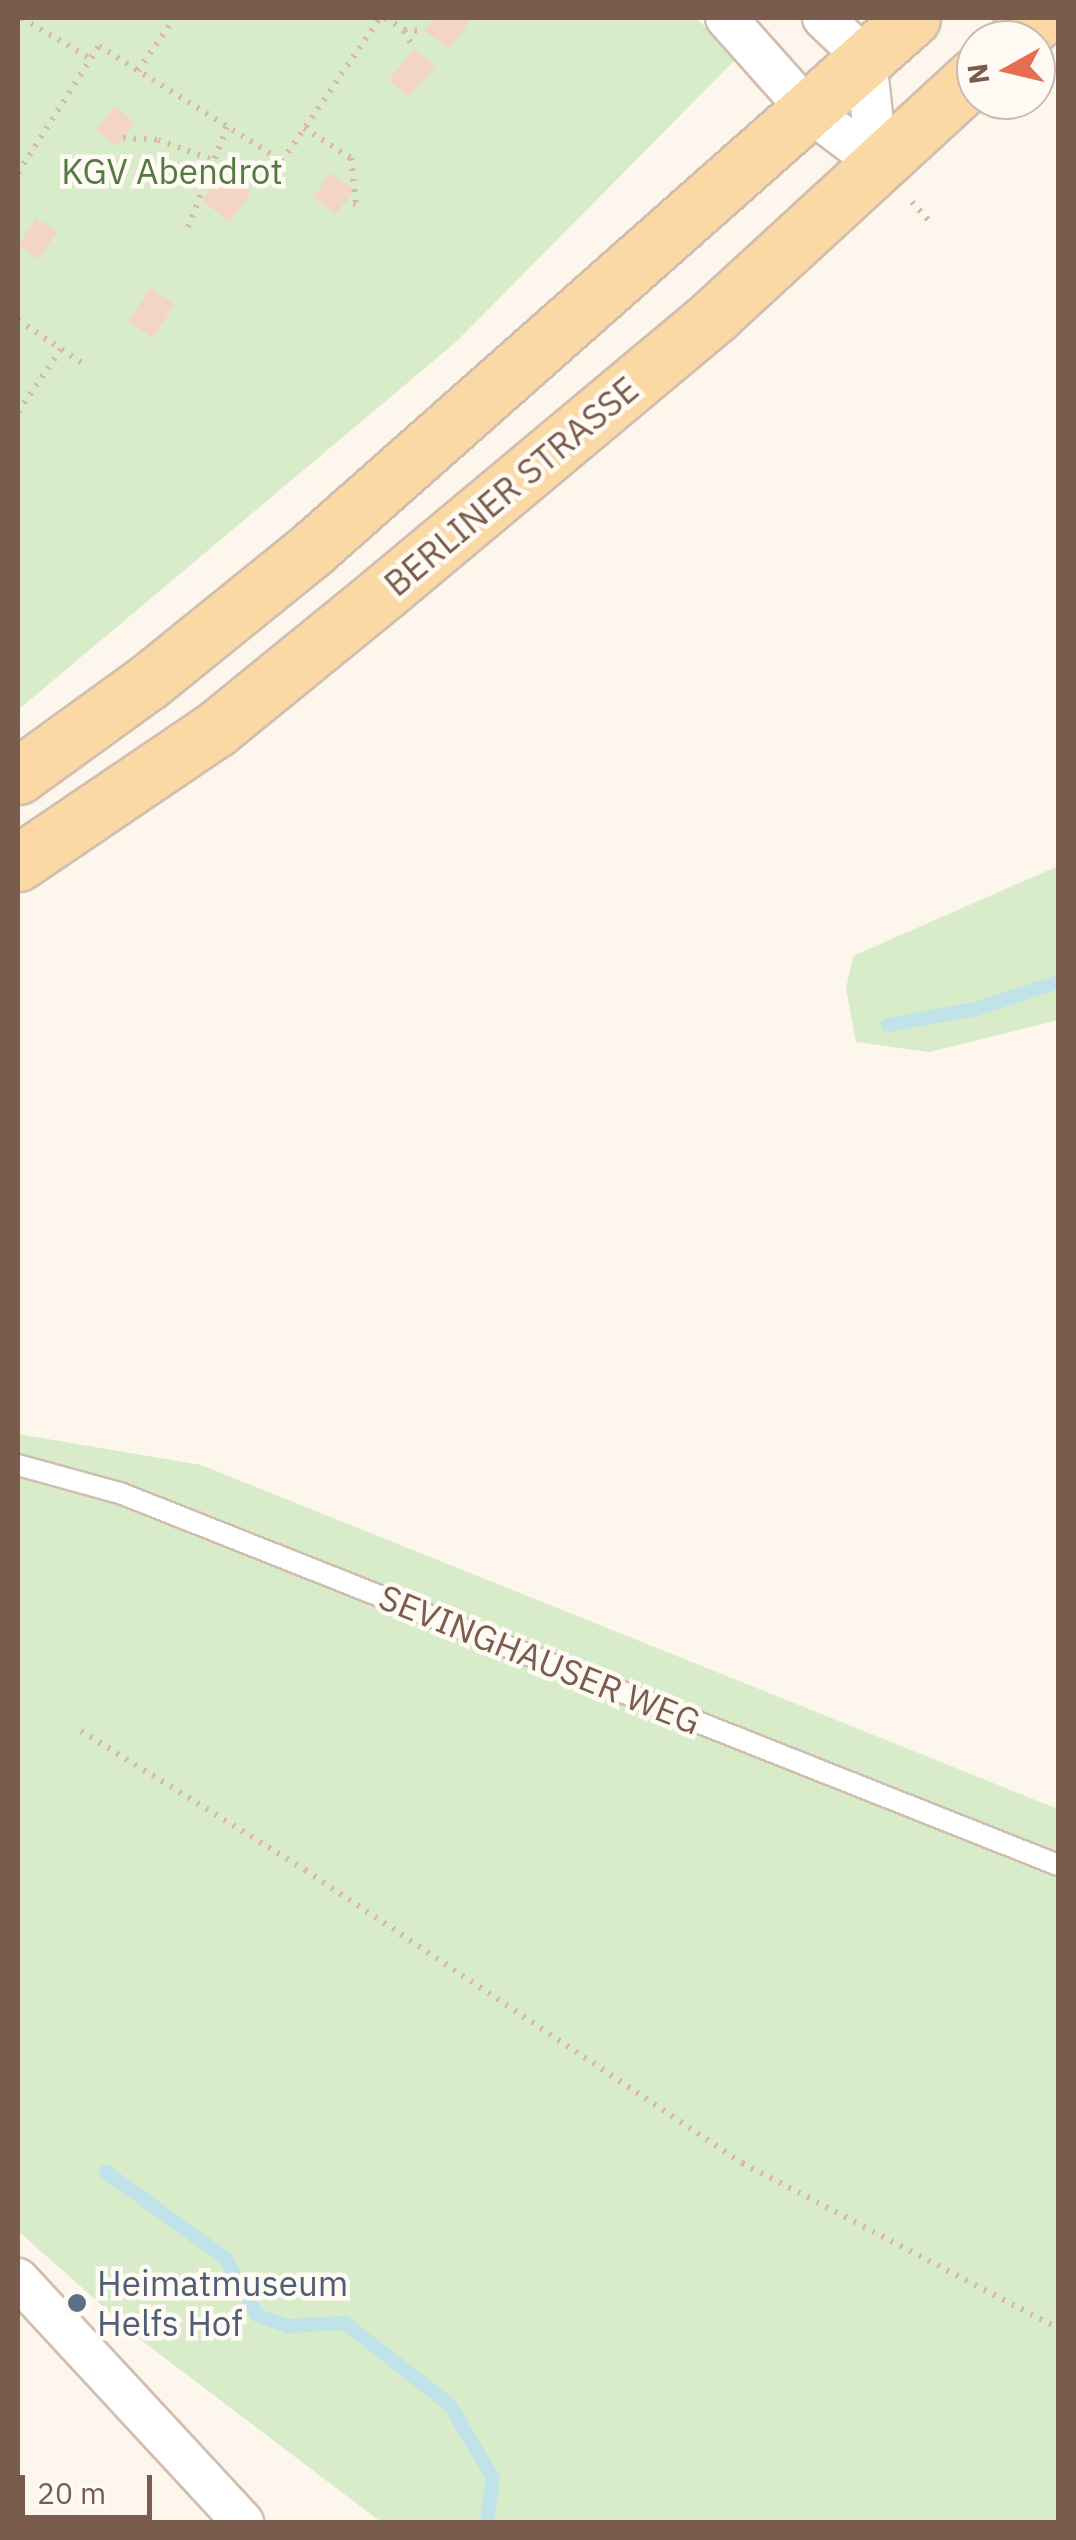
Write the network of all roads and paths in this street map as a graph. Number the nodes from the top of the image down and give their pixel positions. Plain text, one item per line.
1 (22, 18) edge
2 (174, 18) edge
3 (382, 18) edge
4 (726, 18) edge
5 (823, 18) edge
6 (912, 18) edge
7 (404, 30) junction
8 (424, 31) dead end
9 (414, 49) dead end
10 (91, 59) junction
11 (866, 59) junction
12 (138, 71) junction
13 (956, 92) edge
14 (809, 111) junction
15 (228, 127) junction
16 (304, 128) junction
17 (123, 138) dead end
18 (210, 159) junction
19 (877, 162) junction
20 (18, 172) edge
21 (346, 200) dead end
22 (188, 227) dead end
23 (18, 320) edge
24 (61, 349) junction
25 (85, 365) dead end
26 (18, 412) edge
27 (18, 776) edge
28 (18, 863) edge
29 (18, 1465) edge
30 (81, 1731) dead end
31 (1058, 1864) edge
32 (18, 2279) edge
33 (1058, 2328) edge
34 (243, 2522) edge

1 - 10 path
2 - 12 path
3 - 7 path
3 - 16 path
4 - 14 street
5 - 11 street
6 - 11 main road
7 - 8 path
7 - 9 path
10 - 12 path
10 - 20 path
11 - 14 main road
11 - 19 street
12 - 15 path
13 - 19 main road, BERLINER STRASSE
14 - 19 street
14 - 27 main road
15 - 16 path
15 - 18 path
16 - 21 path
17 - 18 path
18 - 22 path
19 - 28 main road, BERLINER STRASSE
23 - 24 path
24 - 25 path
24 - 26 path
29 - 31 lane, SEVINGHAUSER WEG
30 - 33 path
32 - 34 street

